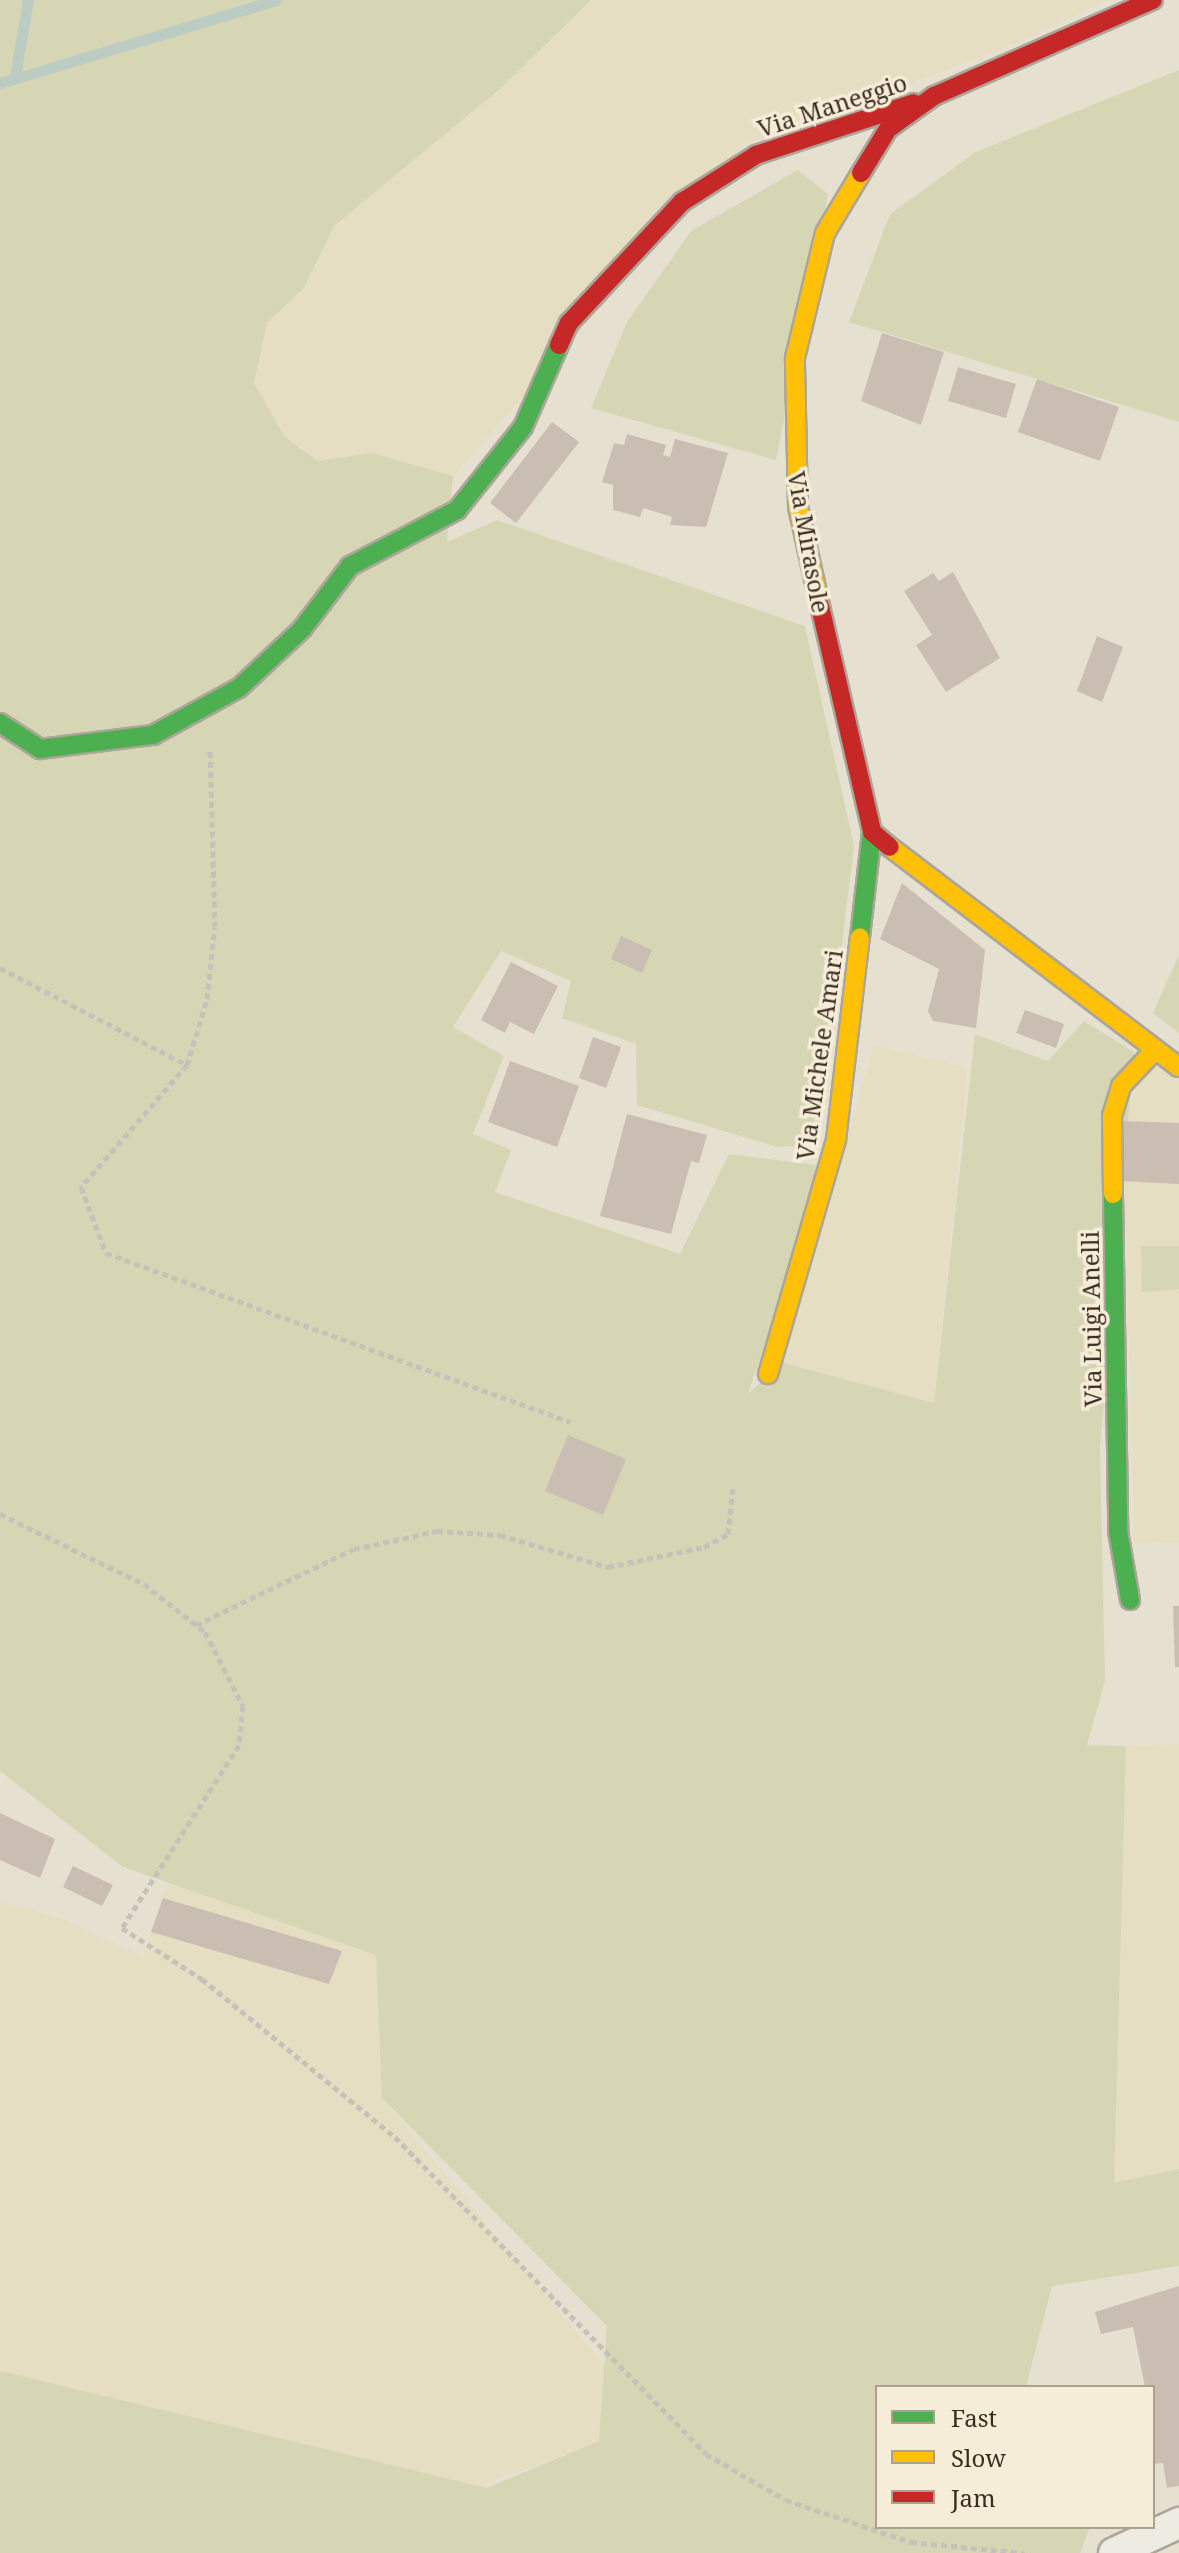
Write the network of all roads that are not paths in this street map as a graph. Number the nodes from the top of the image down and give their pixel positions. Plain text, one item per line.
1 (1153, 0) edge
2 (934, 96) junction
3 (0, 723) edge
4 (872, 832) junction
5 (1154, 1051) junction
6 (1179, 1067) edge
7 (768, 1374) dead end
8 (1130, 1600) dead end
9 (1179, 2523) edge
10 (1114, 2553) edge

1 - 2 street, Via Mirasole
2 - 3 street, Via Maneggio
2 - 4 street, Via Mirasole
4 - 5 street
4 - 7 street, Via Michele Amari
5 - 6 street
5 - 8 street, Via Luigi Anelli
9 - 10 street

